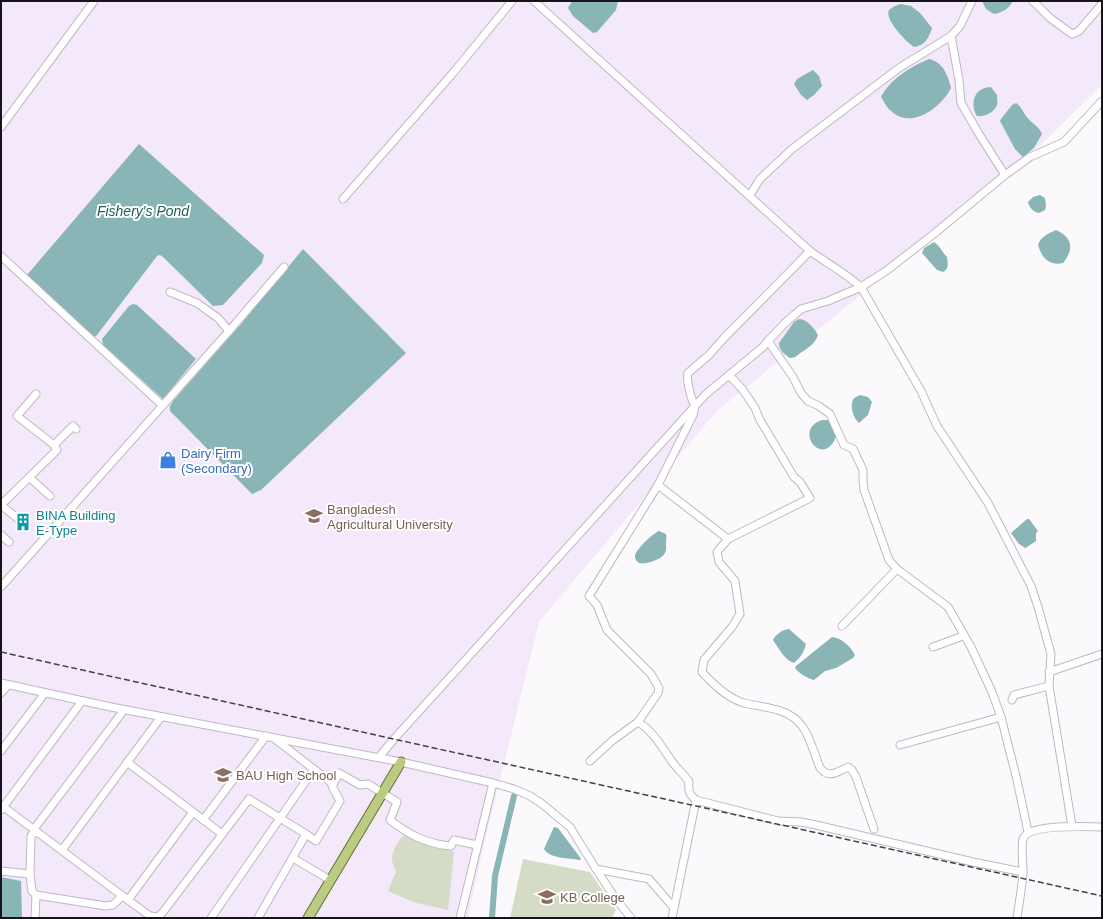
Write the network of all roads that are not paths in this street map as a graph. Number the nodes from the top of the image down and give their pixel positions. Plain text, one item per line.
1 (94, 1) edge
2 (512, 1) edge
3 (534, 1) edge
4 (972, 1) edge
5 (1033, 1) edge
6 (1102, 4) edge
7 (951, 36) junction
8 (1102, 102) edge
9 (1, 127) edge
10 (1005, 175) junction
11 (750, 195) junction
12 (343, 199) dead end
13 (810, 251) junction
14 (1, 256) edge
15 (284, 267) dead end
16 (861, 287) junction
17 (170, 292) dead end
18 (229, 331) junction
19 (768, 340) junction
20 (729, 375) junction
21 (36, 394) dead end
22 (162, 404) junction
23 (695, 406) junction
24 (76, 429) dead end
25 (54, 445) junction
26 (30, 478) junction
27 (658, 485) junction
28 (50, 496) dead end
29 (1, 505) edge
30 (17, 518) dead end
31 (1, 535) edge
32 (728, 539) junction
33 (9, 542) dead end
34 (897, 569) junction
35 (1, 587) edge
36 (842, 626) dead end
37 (963, 636) junction
38 (933, 647) dead end
39 (1102, 654) edge
40 (1049, 672) junction
41 (4, 684) edge
42 (1048, 686) junction
43 (1, 693) edge
44 (45, 693) junction
45 (1012, 700) dead end
46 (82, 701) junction
47 (124, 710) junction
48 (160, 717) junction
49 (1001, 717) junction
50 (638, 722) junction
51 (266, 736) junction
52 (274, 738) junction
53 (900, 745) dead end
54 (1, 751) edge
55 (380, 758) junction
56 (590, 761) dead end
57 (127, 762) junction
58 (401, 762) junction
59 (314, 769) junction
60 (493, 783) junction
61 (333, 784) junction
62 (382, 793) junction
63 (696, 800) junction
64 (2, 807) edge
65 (193, 812) junction
66 (280, 818) junction
67 (204, 820) junction
68 (1072, 826) junction
69 (1102, 827) edge
70 (874, 829) dead end
71 (36, 831) junction
72 (1028, 832) junction
73 (222, 834) junction
74 (306, 834) junction
75 (477, 845) junction
76 (62, 850) junction
77 (293, 858) junction
78 (596, 869) junction
79 (1, 871) edge
80 (1023, 872) junction
81 (30, 874) junction
82 (330, 880) junction
83 (36, 895) junction
84 (125, 898) junction
85 (674, 908) junction
86 (35, 918) edge
87 (211, 918) edge
88 (258, 918) edge
89 (308, 918) edge
90 (460, 918) edge
91 (632, 918) edge
92 (672, 918) edge
93 (1017, 918) edge

1 - 9 street
2 - 12 street
3 - 11 street
4 - 7 street
5 - 6 street
7 - 10 street
7 - 11 street
8 - 10 street
10 - 16 street
11 - 13 street
13 - 16 street
13 - 23 street
14 - 22 street
15 - 18 street
16 - 19 street
16 - 40 street
17 - 18 street
18 - 22 street
19 - 20 street
19 - 34 street
20 - 23 street
20 - 32 street
21 - 25 street
22 - 35 street
23 - 27 street
23 - 55 street
24 - 25 street
25 - 26 street
26 - 28 street
26 - 29 street
27 - 32 street
27 - 50 street
29 - 30 street
31 - 33 street
32 - 70 street
34 - 36 street
34 - 37 street
37 - 38 street
37 - 49 street
39 - 40 street
40 - 42 street
41 - 43 street
41 - 44 street
42 - 45 street
42 - 68 street
44 - 46 street
44 - 54 street
46 - 47 street
46 - 64 street
47 - 48 street
47 - 71 street
48 - 51 street
48 - 57 street
49 - 53 street
49 - 72 street
50 - 56 street
50 - 63 street
51 - 52 street
51 - 67 street
52 - 55 street
52 - 59 street
55 - 58 street
57 - 65 street
57 - 76 street
58 - 60 street
58 - 62 main road
59 - 61 street
59 - 66 street
60 - 75 street
60 - 78 street
61 - 62 street
61 - 74 street
62 - 75 street
62 - 82 main road
63 - 80 street
63 - 85 street
64 - 71 street
65 - 67 street
65 - 84 street
66 - 73 street
66 - 74 street
66 - 87 street
67 - 73 street
68 - 69 street
68 - 72 street
71 - 76 street
71 - 81 street
72 - 80 street
73 - 84 street
74 - 77 street
75 - 90 street
76 - 84 street
77 - 82 street
77 - 88 street
78 - 85 street
78 - 91 street
79 - 81 street
80 - 93 street
81 - 83 street
82 - 89 main road
83 - 84 street
83 - 86 street
85 - 92 street

